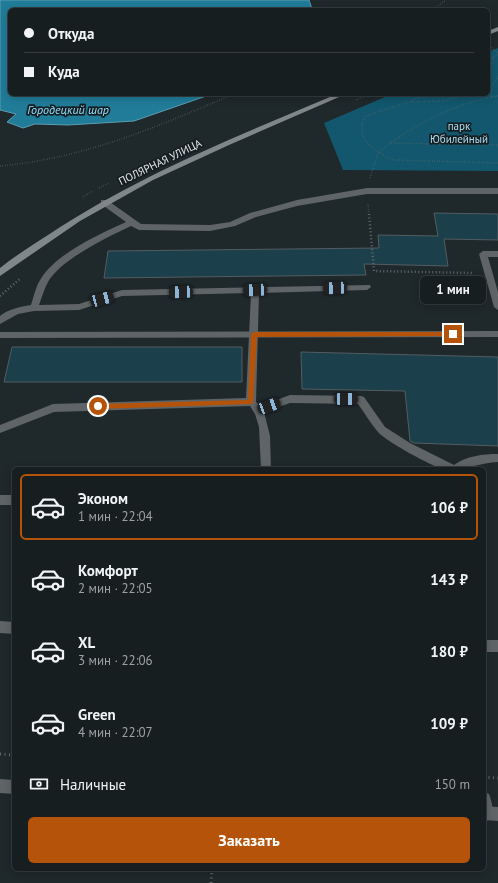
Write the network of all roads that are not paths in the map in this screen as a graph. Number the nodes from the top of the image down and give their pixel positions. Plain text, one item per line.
1 (338, 96) edge
2 (498, 191) edge
3 (104, 202) junction
4 (132, 222) junction
5 (498, 254) edge
6 (0, 273) edge
7 (367, 287) dead end
8 (255, 290) junction
9 (498, 307) edge
10 (34, 308) junction
11 (0, 321) edge
12 (254, 334) junction
13 (498, 334) edge
14 (0, 335) edge
15 (251, 402) junction
16 (259, 410) junction
17 (0, 429) edge
18 (498, 458) edge
19 (266, 467) edge
20 (448, 467) edge
21 (459, 467) edge
22 (0, 500) edge
23 (12, 500) edge
24 (0, 628) edge
25 (12, 628) edge
26 (486, 646) edge
27 (498, 646) edge
28 (0, 786) edge
29 (12, 787) edge

1 - 3 main road, ПОЛЯРНАЯ УЛИЦА
2 - 4 street
3 - 4 street
3 - 6 main road, ПОЛЯРНАЯ УЛИЦА
4 - 10 street
5 - 9 street
7 - 8 street
8 - 10 street
8 - 12 street
10 - 11 street
12 - 13 street
12 - 14 street
12 - 15 street
15 - 16 street
15 - 17 street
16 - 19 street
16 - 20 street
18 - 21 street
22 - 23 street
24 - 25 street
26 - 27 street
28 - 29 street

